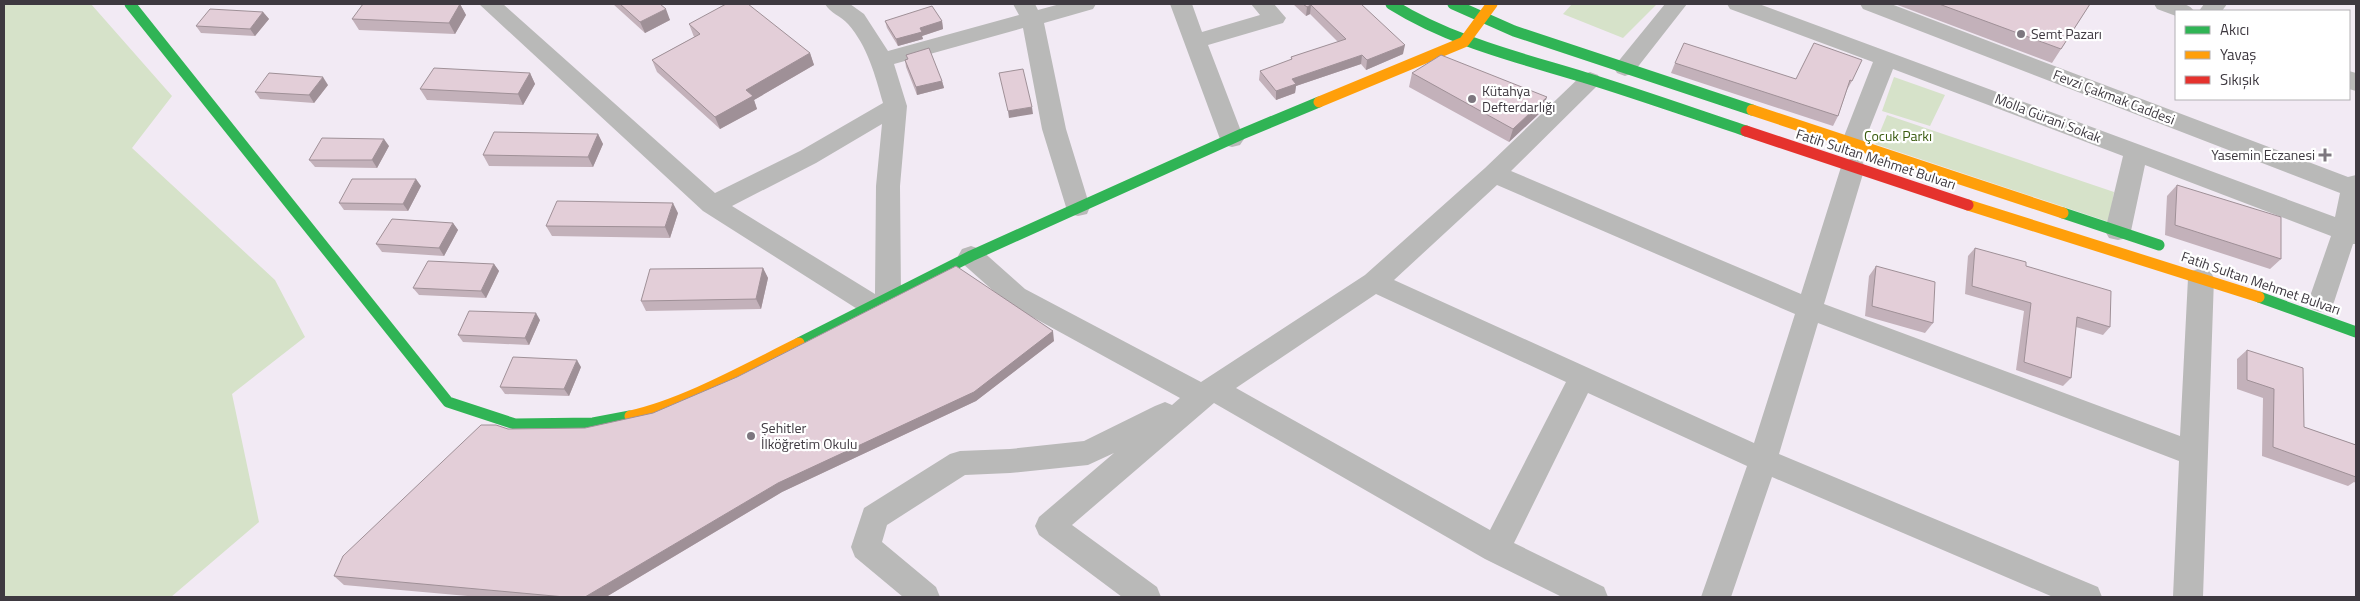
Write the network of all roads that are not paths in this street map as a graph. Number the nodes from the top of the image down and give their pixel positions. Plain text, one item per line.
1 (130, 4) edge
2 (490, 4) edge
3 (836, 4) edge
4 (1085, 4) edge
5 (1181, 4) edge
6 (1262, 4) edge
7 (1391, 4) edge
8 (1453, 4) edge
9 (1492, 4) edge
10 (1676, 4) edge
11 (1738, 4) edge
12 (1871, 4) edge
13 (2165, 4) edge
14 (2180, 10) edge
15 (1028, 11) edge
16 (1482, 17) junction
17 (1196, 41) junction
18 (1464, 42) junction
19 (1886, 58) junction
20 (882, 60) junction
21 (1625, 68) junction
22 (1590, 80) junction
23 (895, 106) junction
24 (1232, 139) junction
25 (2136, 152) junction
26 (1853, 155) junction
27 (1494, 174) junction
28 (2355, 188) edge
29 (712, 205) junction
30 (1078, 207) junction
31 (2118, 231) junction
32 (2351, 233) edge
33 (2173, 250) dead end
34 (971, 256) junction
35 (2201, 278) junction
36 (1374, 282) junction
37 (880, 301) junction
38 (2321, 302) dead end
39 (1809, 309) junction
40 (2356, 332) edge
41 (1582, 377) junction
42 (1207, 393) junction
43 (2194, 454) junction
44 (1763, 460) junction
45 (1496, 549) junction
46 (925, 597) edge
47 (1146, 597) edge
48 (1592, 597) edge
49 (1716, 597) edge
50 (2087, 597) edge
51 (2188, 597) edge

1 - 37 street
2 - 29 street
3 - 20 street
4 - 15 street
5 - 17 street
6 - 17 street
7 - 18 street, Fatih Sultan Mehmet Bulvarı
8 - 16 street, Fatih Sultan Mehmet Bulvarı
9 - 16 street
10 - 21 street
11 - 19 street, Molla Gürani Sokak
12 - 28 street, Fevzi Çakmak Caddesi
13 - 14 street
15 - 20 street
15 - 30 street
16 - 18 street
16 - 21 street, Fatih Sultan Mehmet Bulvarı
17 - 24 street
18 - 22 street, Fatih Sultan Mehmet Bulvarı
18 - 24 street
19 - 25 street, Molla Gürani Sokak
19 - 26 street
20 - 23 street
21 - 26 street, Fatih Sultan Mehmet Bulvarı
22 - 26 street, Fatih Sultan Mehmet Bulvarı
22 - 27 street
23 - 29 street
23 - 37 street
24 - 30 street
25 - 31 street
25 - 32 street, Molla Gürani Sokak
26 - 31 street, Fatih Sultan Mehmet Bulvarı
26 - 35 street, Fatih Sultan Mehmet Bulvarı
26 - 39 street
27 - 36 street
27 - 39 street
28 - 32 street
29 - 37 street
30 - 34 street
31 - 33 street, Fatih Sultan Mehmet Bulvarı
32 - 38 street
34 - 37 street
34 - 42 street
35 - 40 street, Fatih Sultan Mehmet Bulvarı
35 - 43 street
36 - 41 street
36 - 42 street
39 - 43 street
39 - 44 street
41 - 44 street
41 - 45 street
42 - 45 street
42 - 46 street
42 - 47 street
43 - 51 street
44 - 49 street
44 - 50 street
45 - 48 street

